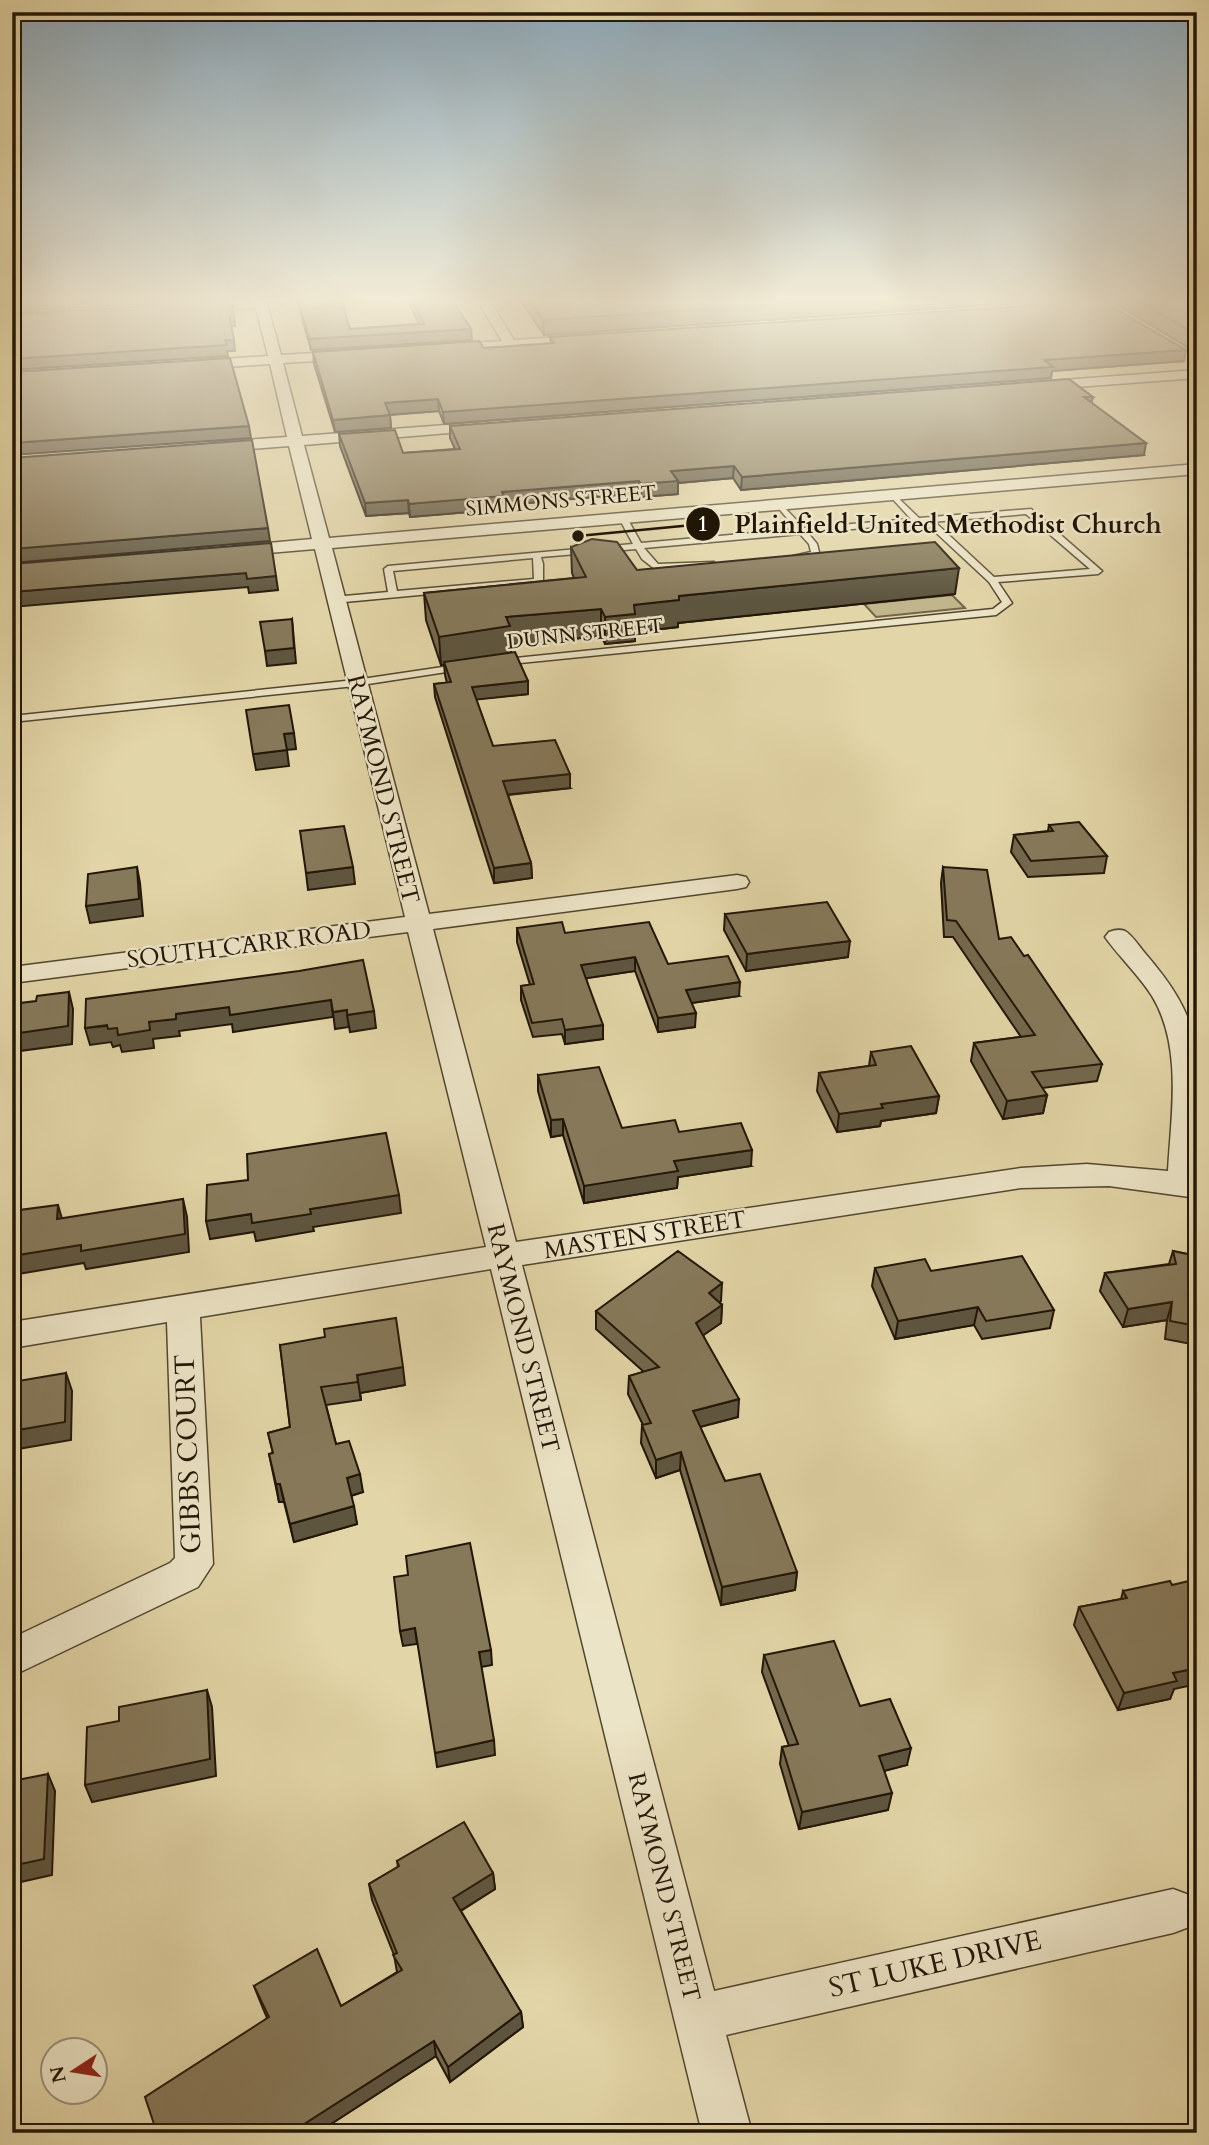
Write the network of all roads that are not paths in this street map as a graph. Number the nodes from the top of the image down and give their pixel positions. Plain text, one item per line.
1 (285, 400) edge
2 (501, 425) edge
3 (294, 440) junction
4 (200, 448) edge
5 (1197, 469) edge
6 (893, 495) junction
7 (780, 505) junction
8 (623, 518) junction
9 (917, 521) junction
10 (802, 531) junction
11 (320, 543) junction
12 (639, 547) junction
13 (213, 553) edge
14 (536, 555) junction
15 (786, 557) edge
16 (720, 563) edge
17 (992, 580) junction
18 (393, 594) junction
19 (334, 600) junction
20 (484, 664) edge
21 (471, 666) edge
22 (355, 683) junction
23 (12, 719) edge
24 (737, 883) dead end
25 (417, 924) junction
26 (1118, 937) dead end
27 (12, 975) edge
28 (1190, 1186) edge
29 (502, 1256) junction
30 (183, 1307) junction
31 (12, 1335) edge
32 (12, 1658) edge
33 (1173, 1911) dead end
34 (697, 2018) junction
35 (727, 2133) edge

1 - 3 street, RAYMOND STREET
2 - 3 street
3 - 4 street
3 - 11 street, RAYMOND STREET
5 - 6 street, SIMMONS STREET
6 - 7 street, SIMMONS STREET
6 - 9 lane
7 - 8 street, SIMMONS STREET
7 - 10 lane
8 - 11 street, SIMMONS STREET
8 - 12 lane
9 - 10 lane
9 - 17 lane
9 - 17 lane
10 - 12 lane
10 - 15 lane
11 - 13 street, SIMMONS STREET
11 - 19 street, RAYMOND STREET
12 - 14 lane
12 - 16 lane
14 - 18 lane
14 - 18 lane
17 - 20 lane, DUNN STREET
18 - 19 lane
19 - 22 street, RAYMOND STREET
21 - 22 lane
22 - 23 lane
22 - 25 street, RAYMOND STREET
24 - 25 street, SOUTH CARR ROAD
25 - 27 street, SOUTH CARR ROAD
25 - 29 street, RAYMOND STREET
26 - 28 street
28 - 29 street, MASTEN STREET
29 - 30 street, MASTEN STREET
29 - 34 street, RAYMOND STREET
30 - 31 street, MASTEN STREET
30 - 32 street, GIBBS COURT
33 - 34 street, ST LUKE DRIVE
34 - 35 street, RAYMOND STREET

